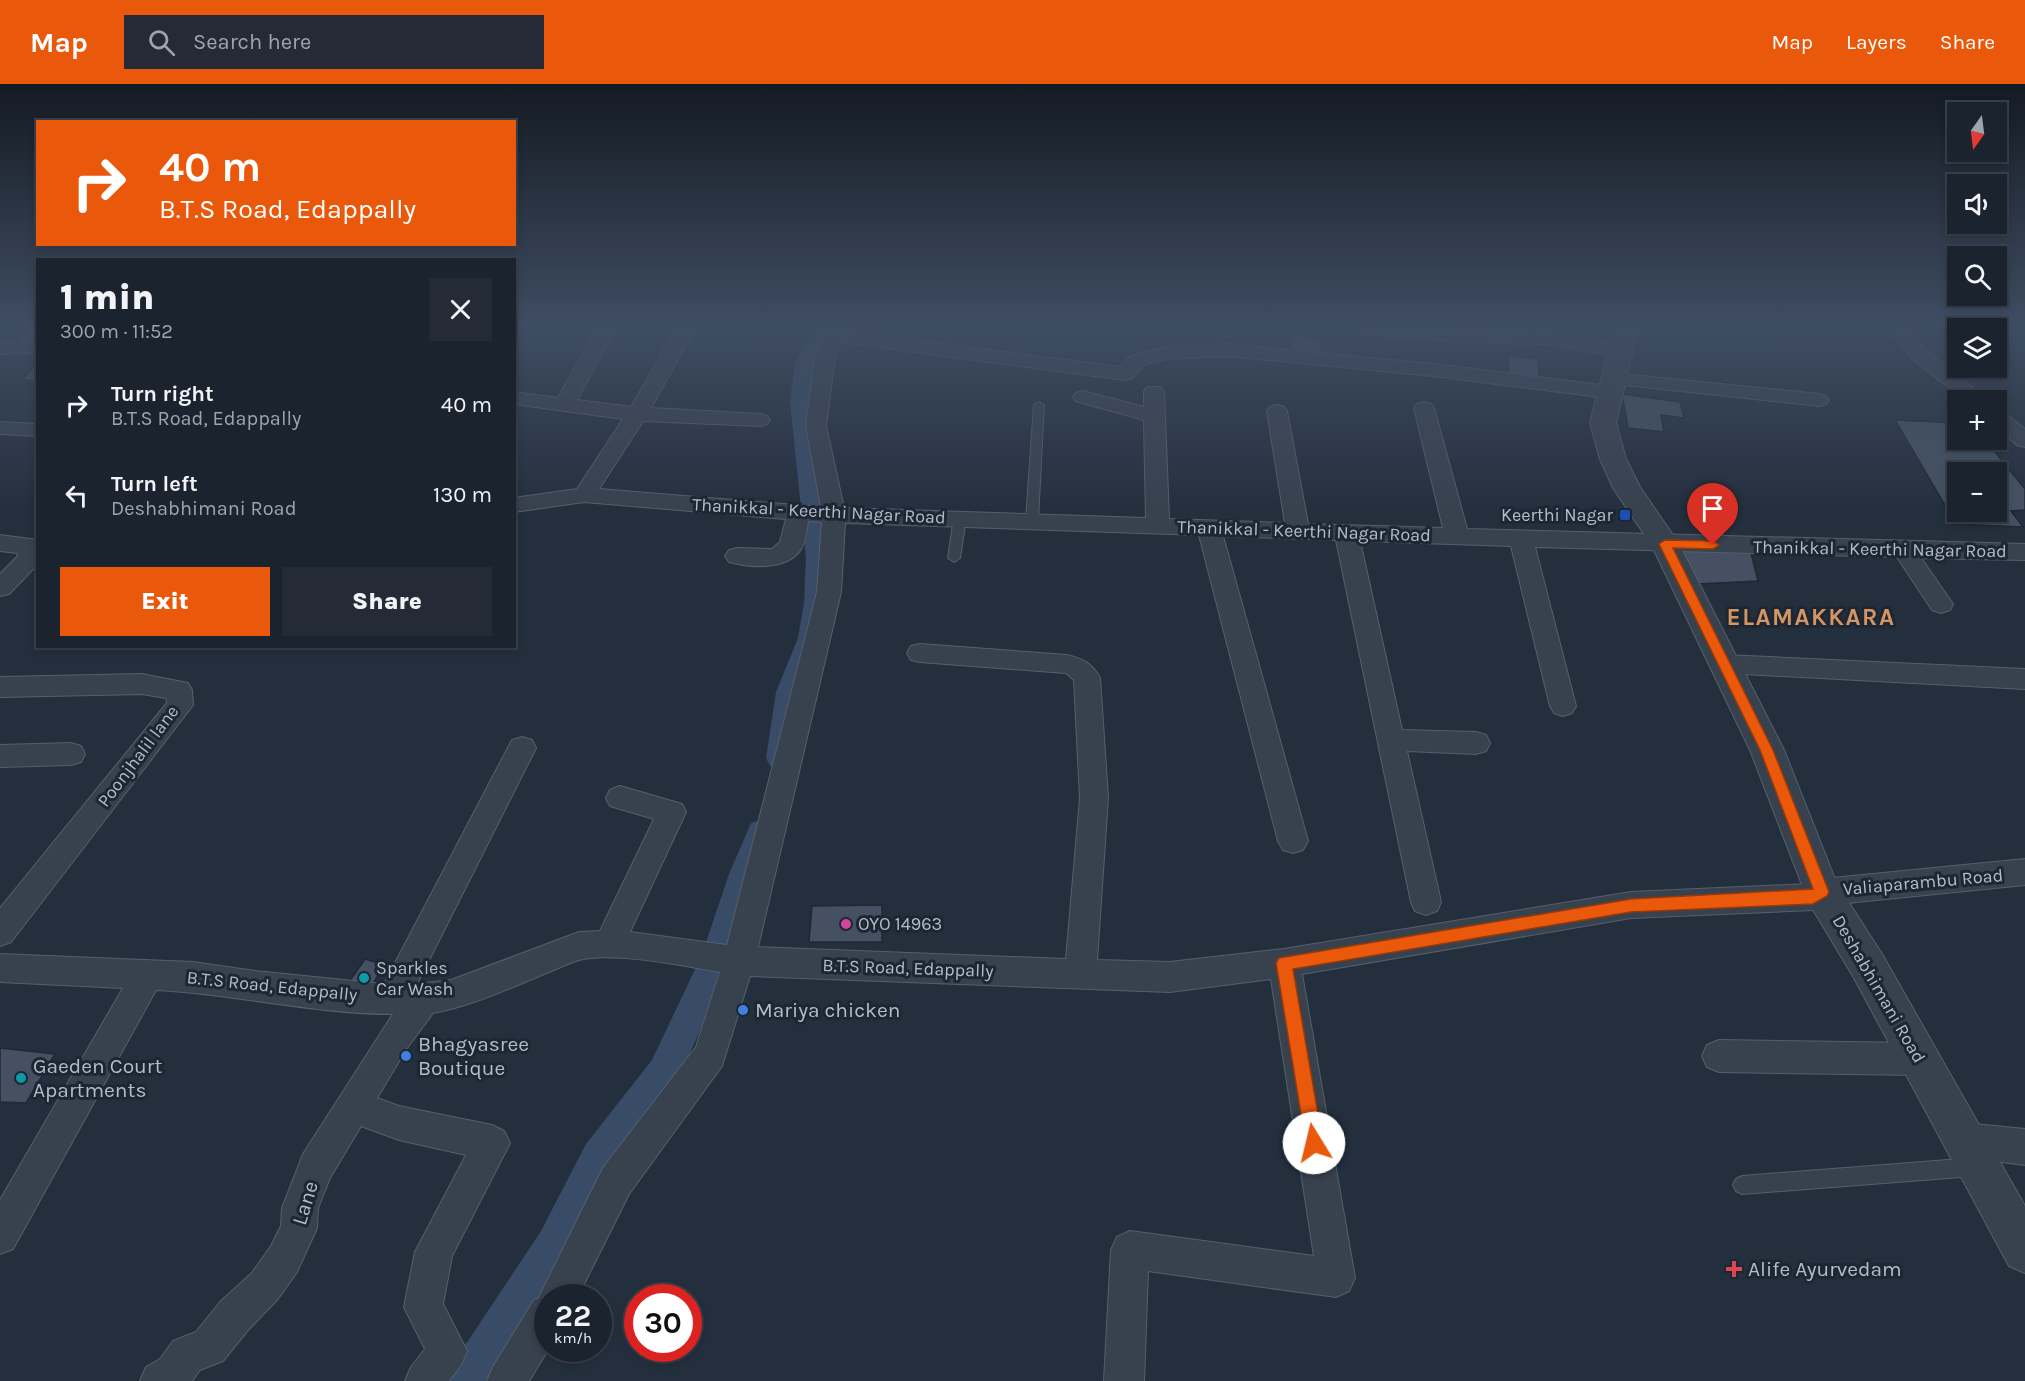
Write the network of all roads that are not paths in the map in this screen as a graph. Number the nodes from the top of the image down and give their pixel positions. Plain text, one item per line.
1 (573, 389) edge
2 (651, 389) edge
3 (821, 389) edge
4 (1610, 389) edge
5 (1660, 389) edge
6 (1154, 391) dead end
7 (1083, 397) dead end
8 (516, 398) edge
9 (1819, 400) dead end
10 (564, 405) junction
11 (1039, 405) dead end
12 (1424, 408) dead end
13 (1276, 411) dead end
14 (636, 414) junction
15 (1155, 416) junction
16 (760, 420) dead end
17 (2007, 425) edge
18 (0, 428) edge
19 (36, 430) edge
20 (2025, 440) edge
21 (584, 495) junction
22 (516, 505) edge
23 (816, 514) junction
24 (960, 518) junction
25 (1032, 520) junction
26 (1158, 525) junction
27 (1209, 528) junction
28 (1298, 531) junction
29 (1346, 532) junction
30 (1457, 537) junction
31 (1521, 539) junction
32 (0, 543) edge
33 (1665, 544) junction
34 (1904, 550) junction
35 (2025, 552) edge
36 (737, 556) dead end
37 (954, 558) dead end
38 (0, 588) edge
39 (1941, 604) dead end
40 (920, 653) dead end
41 (1724, 664) junction
42 (2025, 679) edge
43 (0, 687) edge
44 (1563, 706) dead end
45 (1392, 740) junction
46 (1476, 743) dead end
47 (522, 748) dead end
48 (71, 754) dead end
49 (4, 761) edge
50 (620, 798) dead end
51 (1293, 841) dead end
52 (2025, 872) edge
53 (1822, 892) junction
54 (1426, 902) dead end
55 (0, 932) edge
56 (609, 944) junction
57 (739, 961) junction
58 (1284, 963) junction
59 (0, 969) edge
60 (148, 974) junction
61 (1080, 975) junction
62 (408, 999) junction
63 (1719, 1056) dead end
64 (1919, 1059) junction
65 (354, 1106) junction
66 (2025, 1147) edge
67 (1971, 1153) junction
68 (1742, 1185) dead end
69 (0, 1236) edge
70 (2025, 1250) edge
71 (565, 1284) edge
72 (534, 1337) edge
73 (160, 1381) edge
74 (425, 1381) edge
75 (507, 1381) edge
76 (1124, 1381) edge

1 - 10 street
2 - 14 street
3 - 23 street
4 - 33 street, Deshabhimani Road
5 - 9 street
6 - 15 street
7 - 15 street
8 - 10 street
10 - 14 street
11 - 25 lane
12 - 30 street
13 - 28 street
14 - 16 street
14 - 21 street
15 - 26 street
17 - 20 street
18 - 19 street
21 - 22 street, Thanikkal - Keerthi Nagar Road
21 - 23 street, Thanikkal - Keerthi Nagar Road
23 - 24 street, Thanikkal - Keerthi Nagar Road
23 - 36 street
23 - 57 street
24 - 25 street, Thanikkal - Keerthi Nagar Road
24 - 37 lane
25 - 26 street, Thanikkal - Keerthi Nagar Road
26 - 27 street, Thanikkal - Keerthi Nagar Road
27 - 28 street, Thanikkal - Keerthi Nagar Road
27 - 51 street
28 - 29 street, Thanikkal - Keerthi Nagar Road
29 - 30 street, Thanikkal - Keerthi Nagar Road
29 - 45 street
30 - 31 street, Thanikkal - Keerthi Nagar Road
31 - 33 street, Thanikkal - Keerthi Nagar Road
31 - 44 street
32 - 38 street
33 - 34 street, Thanikkal - Keerthi Nagar Road
33 - 41 street, Deshabhimani Road
34 - 35 street, Thanikkal - Keerthi Nagar Road
34 - 39 street
40 - 61 street
41 - 42 street
41 - 53 street, Deshabhimani Road
43 - 55 street, Poonjhalil lane
45 - 46 street
45 - 54 street
47 - 62 street, Lane
48 - 49 street
50 - 56 street
52 - 53 street, Valiaparambu Road
53 - 58 street, B.T.S Road, Edappally
53 - 64 street, Deshabhimani Road
56 - 57 street, B.T.S Road, Edappally
56 - 62 street, B.T.S Road, Edappally
57 - 61 street, B.T.S Road, Edappally
57 - 71 street
58 - 61 street, B.T.S Road, Edappally
58 - 76 street
59 - 60 street, B.T.S Road, Edappally
60 - 62 street, B.T.S Road, Edappally
60 - 69 street
62 - 65 street, Lane
63 - 64 street
64 - 67 street, Deshabhimani Road
65 - 73 street, Lane
65 - 74 street
66 - 67 street
67 - 68 lane
67 - 70 street, Deshabhimani Road
72 - 75 street

